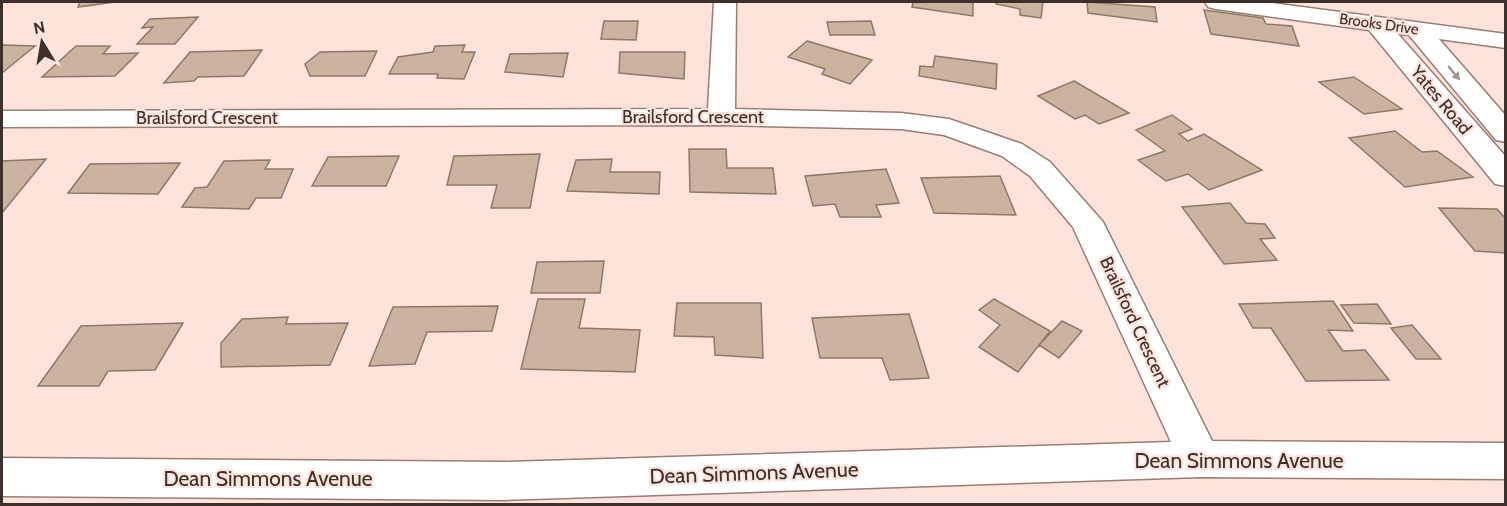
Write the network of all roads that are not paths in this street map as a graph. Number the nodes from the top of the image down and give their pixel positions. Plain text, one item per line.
1 (725, 2) edge
2 (1216, 2) edge
3 (1377, 24) junction
4 (1416, 28) junction
5 (1506, 41) edge
6 (721, 117) junction
7 (2, 119) edge
8 (1506, 134) edge
9 (1506, 177) edge
10 (1200, 459) junction
11 (1506, 461) edge
12 (2, 477) edge
13 (501, 493) edge

1 - 6 street
2 - 3 street, Brooks Drive
3 - 4 street, Brooks Drive
3 - 9 street, Yates Road
4 - 5 street, Brooks Drive
4 -> 8 street, Yates Road
6 - 7 street, Brailsford Crescent
6 - 10 street, Brailsford Crescent
10 - 11 street, Dean Simmons Avenue
10 - 13 street, Dean Simmons Avenue
12 - 13 street, Dean Simmons Avenue

